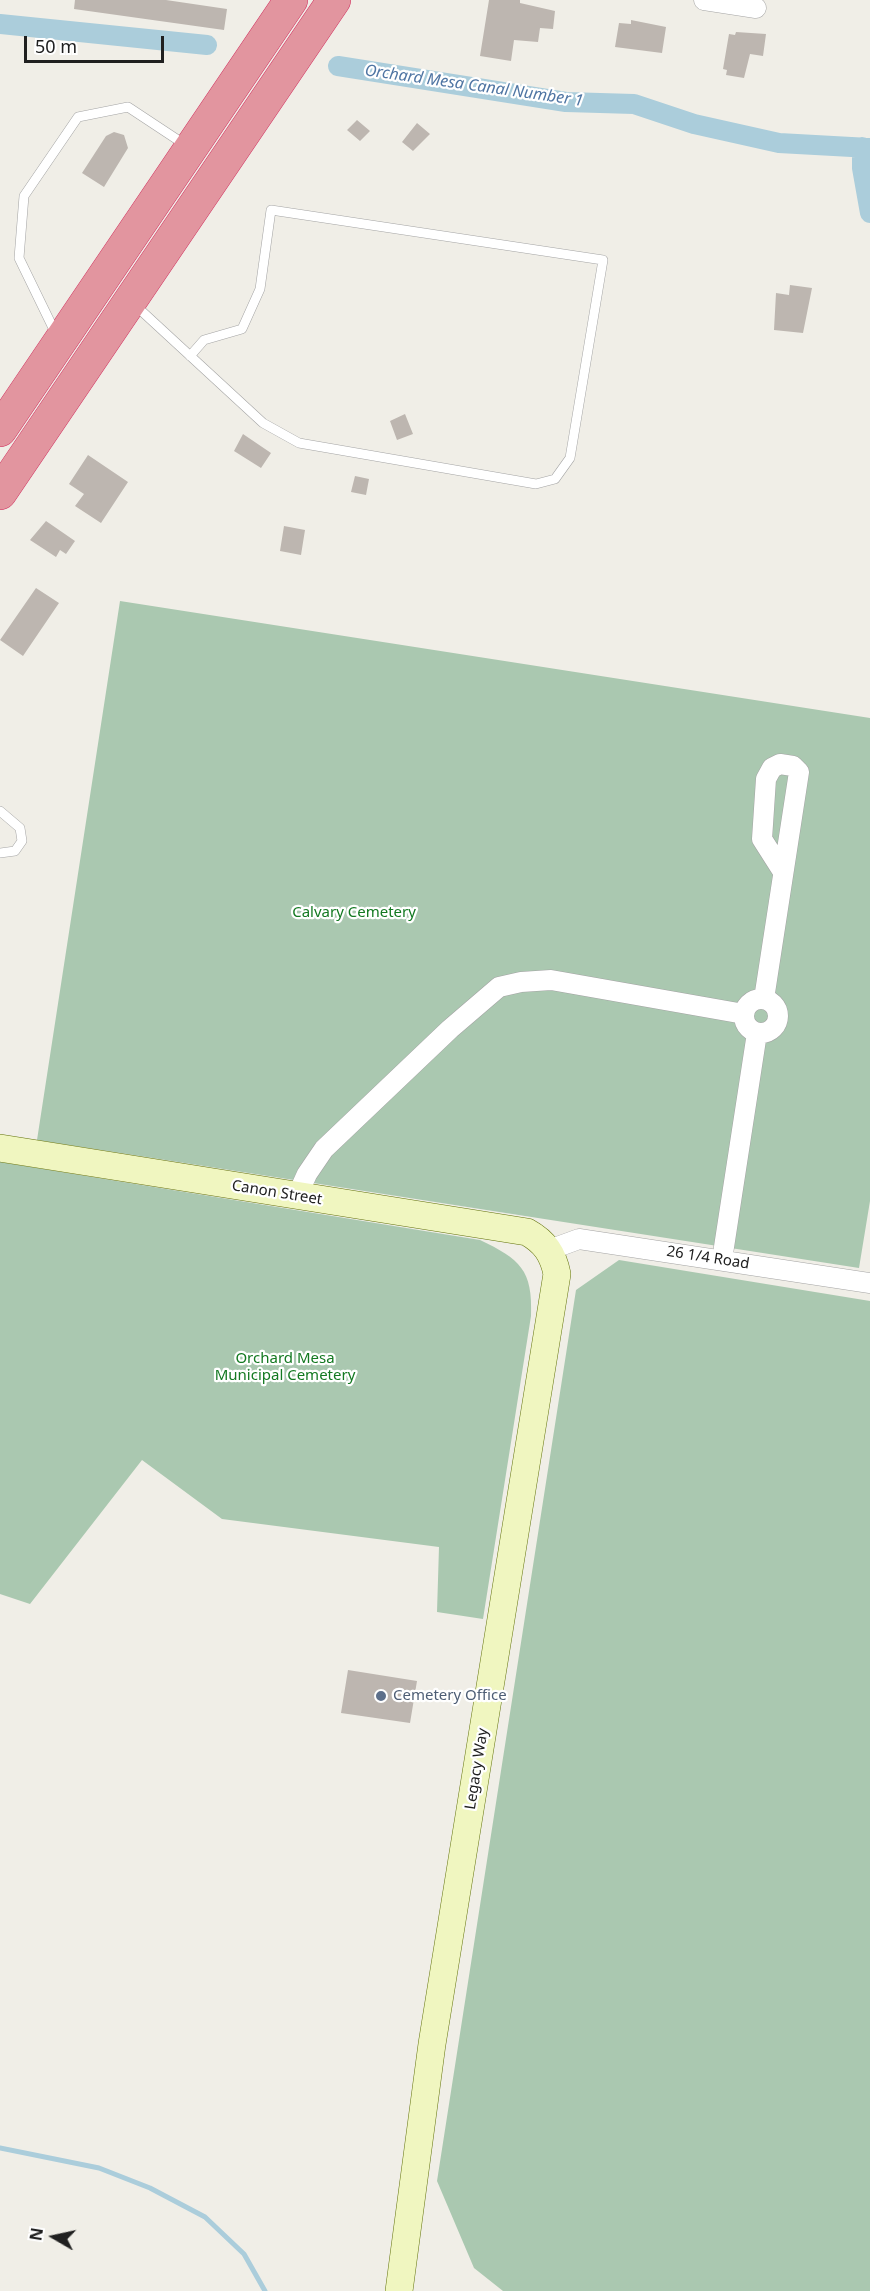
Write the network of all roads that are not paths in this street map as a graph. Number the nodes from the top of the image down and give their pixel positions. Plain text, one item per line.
1 (291, 0) edge
2 (334, 0) edge
3 (704, 0) edge
4 (756, 8) dead end
5 (190, 149) junction
6 (130, 289) junction
7 (75, 352) junction
8 (190, 356) junction
9 (0, 430) edge
10 (0, 492) edge
11 (0, 811) edge
12 (0, 853) edge
13 (783, 872) dead end
14 (764, 999) junction
15 (744, 1014) junction
16 (757, 1033) junction
17 (0, 1148) edge
18 (297, 1196) junction
19 (549, 1250) junction
20 (722, 1260) junction
21 (870, 1283) edge
22 (399, 2291) edge

1 - 5 highway
2 - 6 highway
3 - 4 street
5 - 7 highway
5 - 7 lane
6 - 7 highway
6 - 8 lane
7 - 9 highway
7 - 10 highway
8 - 8 lane
11 - 12 lane
13 - 14 street
14 - 15 street
14 - 16 street
15 - 16 street
15 - 18 street
16 - 20 street
17 - 18 street, Canon Street
18 - 19 street, Canon Street
19 - 20 street, 26 1/4 Road
19 - 22 street, Legacy Way
20 - 21 street, 26 1/4 Road

